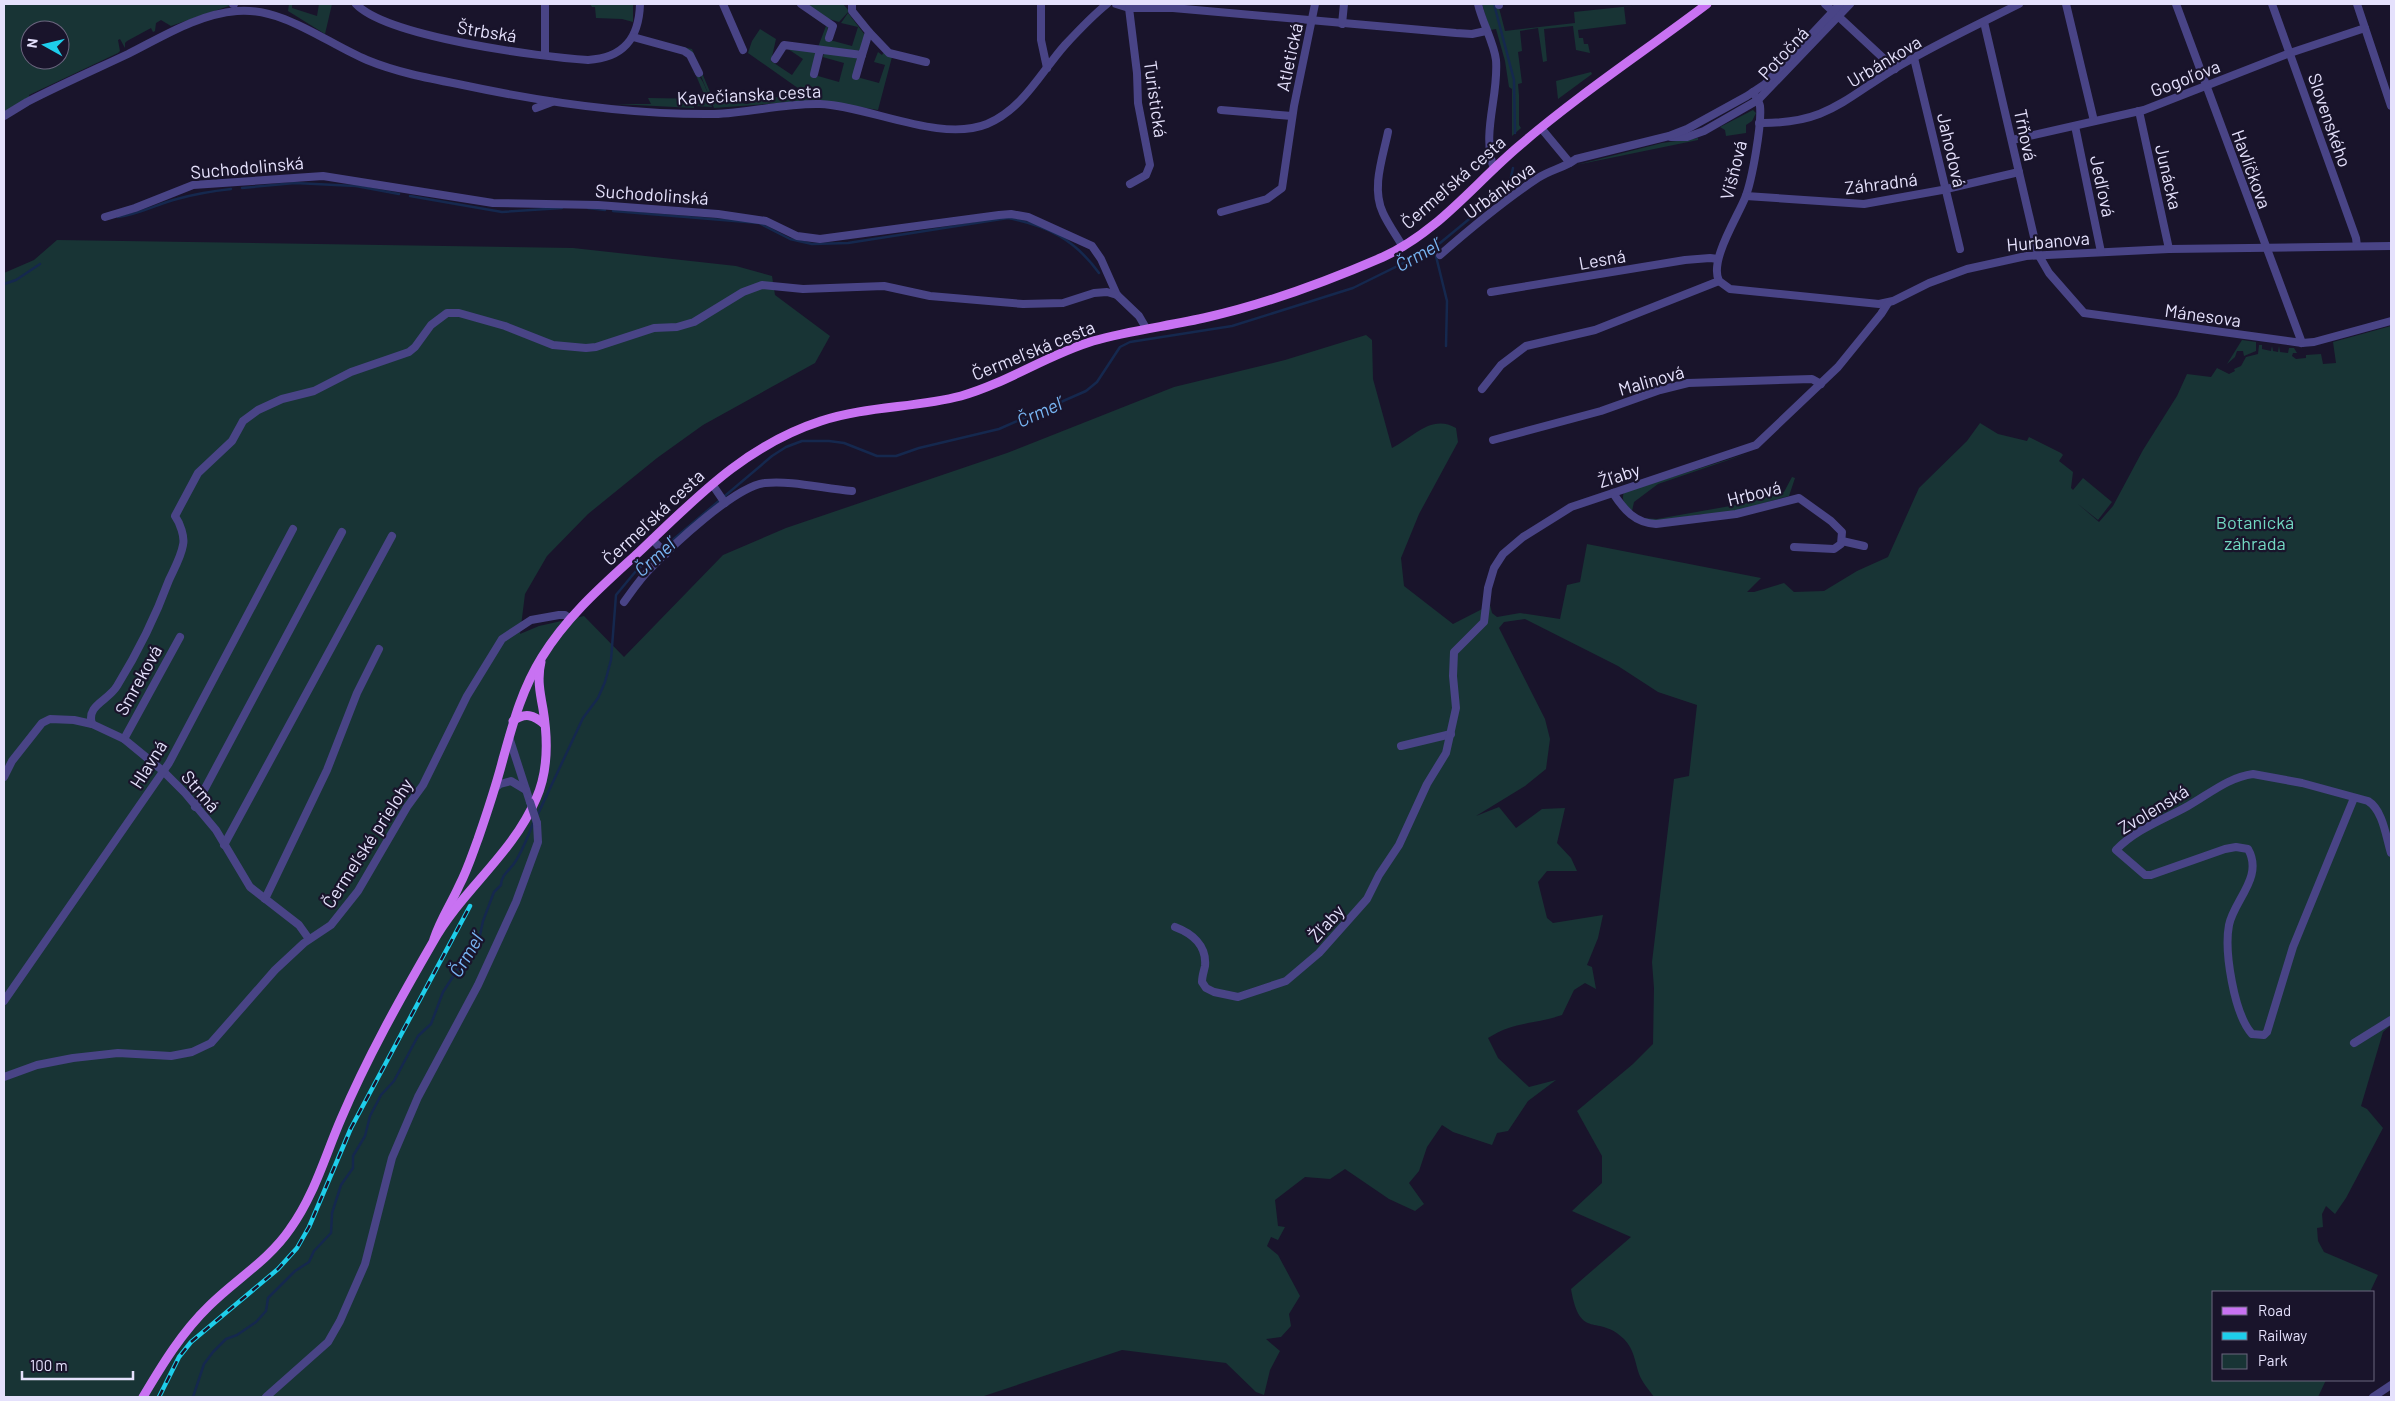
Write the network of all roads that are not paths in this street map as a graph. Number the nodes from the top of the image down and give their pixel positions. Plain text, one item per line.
1 (356, 4) edge
2 (545, 4) edge
3 (640, 4) edge
4 (723, 4) edge
5 (800, 4) edge
6 (846, 4) edge
7 (1041, 4) edge
8 (1107, 4) edge
9 (1116, 4) edge
10 (1315, 4) edge
11 (1344, 4) edge
12 (1478, 4) edge
13 (1707, 4) edge
14 (1825, 4) edge
15 (1840, 4) edge
16 (1850, 4) edge
17 (2019, 4) edge
18 (2066, 4) edge
19 (2176, 4) edge
20 (2272, 4) edge
21 (2357, 4) edge
22 (234, 6) edge
23 (852, 8) edge
24 (1129, 8) junction
25 (259, 9) edge
26 (1835, 14) junction
27 (1311, 21) junction
28 (1984, 22) junction
29 (1342, 24) junction
30 (2365, 28) junction
31 (869, 32) junction
32 (1486, 32) junction
33 (633, 37) junction
34 (829, 38) dead end
35 (743, 50) dead end
36 (820, 50) junction
37 (2290, 53) junction
38 (545, 55) junction
39 (862, 55) junction
40 (1914, 58) junction
41 (775, 59) dead end
42 (926, 62) dead end
43 (1047, 68) junction
44 (1895, 69) junction
45 (699, 73) dead end
46 (814, 74) dead end
47 (856, 76) dead end
48 (2206, 86) junction
49 (1753, 92) junction
50 (1758, 100) junction
51 (552, 102) junction
52 (2391, 106) edge
53 (536, 108) dead end
54 (1221, 110) dead end
55 (2139, 111) junction
56 (4, 116) edge
57 (1292, 116) junction
58 (2094, 121) junction
59 (1759, 123) junction
60 (2075, 126) junction
61 (1541, 128) junction
62 (1388, 132) dead end
63 (1669, 136) junction
64 (2012, 140) junction
65 (1570, 163) junction
66 (1494, 169) junction
67 (2018, 172) junction
68 (1130, 184) dead end
69 (1946, 189) junction
70 (1746, 196) junction
71 (1221, 212) dead end
72 (105, 217) dead end
73 (2357, 246) junction
74 (2391, 246) edge
75 (1402, 247) junction
76 (2267, 248) junction
77 (1960, 249) dead end
78 (2169, 250) junction
79 (2101, 252) junction
80 (2038, 254) junction
81 (1440, 255) dead end
82 (1718, 259) junction
83 (1719, 281) junction
84 (1491, 292) dead end
85 (1117, 295) junction
86 (1888, 303) junction
87 (2391, 321) edge
88 (1146, 328) junction
89 (2302, 343) junction
90 (1821, 384) junction
91 (1482, 389) dead end
92 (1493, 440) dead end
93 (712, 484) junction
94 (852, 492) dead end
95 (1613, 493) junction
96 (722, 499) junction
97 (293, 529) dead end
98 (342, 532) dead end
99 (392, 536) dead end
100 (652, 539) junction
101 (1842, 541) junction
102 (1864, 546) dead end
103 (1794, 547) dead end
104 (663, 551) junction
105 (624, 602) dead end
106 (569, 618) junction
107 (180, 637) dead end
108 (378, 649) dead end
109 (544, 653) junction
110 (513, 721) junction
111 (92, 724) junction
112 (544, 724) junction
113 (1451, 734) junction
114 (509, 737) junction
115 (124, 739) junction
116 (1400, 746) dead end
117 (163, 771) junction
118 (4, 777) edge
119 (494, 789) junction
120 (526, 790) junction
121 (2354, 798) junction
122 (196, 807) junction
123 (224, 845) junction
124 (2391, 853) edge
125 (458, 890) junction
126 (264, 899) junction
127 (462, 902) junction
128 (1175, 926) dead end
129 (310, 939) junction
130 (434, 939) junction
131 (4, 1001) edge
132 (2391, 1020) edge
133 (2354, 1042) dead end
134 (4, 1077) edge
135 (2391, 1385) edge
136 (144, 1397) edge
137 (266, 1397) edge
138 (2373, 1397) edge

1 - 38 street, Štrbská
2 - 38 street
3 - 33 street
4 - 35 street
5 - 34 street
6 - 23 street
7 - 43 street
8 - 43 street, Kavečianska cesta
9 - 24 street
10 - 27 street, Atletická
11 - 29 street
12 - 32 street
13 - 61 main road, Čermeľská cesta
14 - 26 street
15 - 26 street, Potočná
16 - 26 street, Potočná
17 - 28 street, Urbánkova
18 - 58 street
19 - 48 street, Havlíčkova
20 - 37 street, Slovenského
21 - 30 street
22 - 25 street, Kavečianska cesta
22 - 56 street, Kavečianska cesta
23 - 31 street
24 - 27 street
24 - 68 street, Turistická
25 - 51 street, Kavečianska cesta
26 - 44 street
26 - 49 street, Potočná
26 - 50 street, Potočná
27 - 29 street
27 - 57 street, Atletická
28 - 40 street, Urbánkova
28 - 64 street, Tŕňová
29 - 32 street
30 - 37 street, Gogoľova
30 - 52 street
31 - 39 street
31 - 42 street
32 - 66 street
33 - 38 street, Štrbská
33 - 45 street
36 - 39 street
36 - 41 street
36 - 46 street
37 - 48 street, Gogoľova
37 - 73 street, Slovenského
39 - 47 street
40 - 44 street, Urbánkova
40 - 69 street, Jahodová
43 - 51 street, Kavečianska cesta
44 - 59 street, Urbánkova
48 - 55 street, Gogoľova
48 - 76 street, Havlíčkova
49 - 50 street, Višňová
49 - 63 street, Urbánkova
50 - 59 street, Višňová
50 - 63 street, Urbánkova
51 - 53 street
54 - 57 street, Atletická
55 - 58 street, Gogoľova
55 - 78 street, Junácka
57 - 71 street, Atletická
58 - 60 street, Gogoľova
59 - 70 street, Višňová
60 - 64 street, Gogoľova
60 - 79 street, Jedľová
61 - 65 street
61 - 66 main road, Čermeľská cesta
62 - 75 street
63 - 65 street, Urbánkova
64 - 67 street, Tŕňová
65 - 81 street, Urbánkova
66 - 75 main road, Čermeľská cesta
67 - 69 street, Záhradná
67 - 80 street, Tŕňová
69 - 70 street, Záhradná
69 - 77 street, Jahodová
70 - 82 street, Višňová
72 - 85 street, Suchodolinská
73 - 74 street, Hurbanova
73 - 76 street, Hurbanova
75 - 88 main road, Čermeľská cesta
76 - 78 street, Hurbanova
76 - 89 street, Havlíčkova
78 - 79 street, Hurbanova
79 - 80 street, Hurbanova
80 - 86 street, Hurbanova
80 - 89 street, Mánesova
82 - 83 street, Višňová
82 - 84 street, Lesná
83 - 86 street, Hurbanova
83 - 91 street
85 - 88 street, Suchodolinská
85 - 111 street
86 - 90 street, Žľaby
87 - 89 street, Mánesova
88 - 93 main road, Čermeľská cesta
90 - 92 street, Malinová
90 - 95 street, Žľaby
93 - 96 street
93 - 100 main road, Čermeľská cesta
94 - 96 street
95 - 101 street, Hrbová
95 - 113 street, Žľaby
96 - 104 street
97 - 117 street, Hlavná
98 - 122 street
99 - 123 street
100 - 104 street
100 - 106 main road, Čermeľská cesta
101 - 102 street
101 - 103 street
104 - 105 street
106 - 109 main road, Čermeľská cesta
106 - 129 street, Čermeľské prielohy
107 - 115 street, Smreková
108 - 126 street
109 - 110 main road, Čermeľská cesta
109 - 112 main road
110 - 112 main road
110 - 114 main road, Čermeľská cesta
111 - 115 street, Strmá
111 - 118 street, Strmá
112 - 127 main road
113 - 116 street
113 - 128 street, Žľaby
114 - 119 main road, Čermeľská cesta
114 - 120 street
115 - 117 street, Strmá
117 - 122 street, Strmá
117 - 131 street, Hlavná
119 - 120 street
119 - 125 main road, Čermeľská cesta
120 - 137 street, bridge
121 - 121 street, Zvolenská
121 - 124 street, Zvolenská
122 - 123 street, Strmá
123 - 126 street, Strmá
125 - 127 main road
125 - 130 main road, Čermeľská cesta
126 - 129 street, Strmá
127 - 130 main road
129 - 134 street, Čermeľské prielohy
130 - 136 main road
132 - 133 street
135 - 138 street

